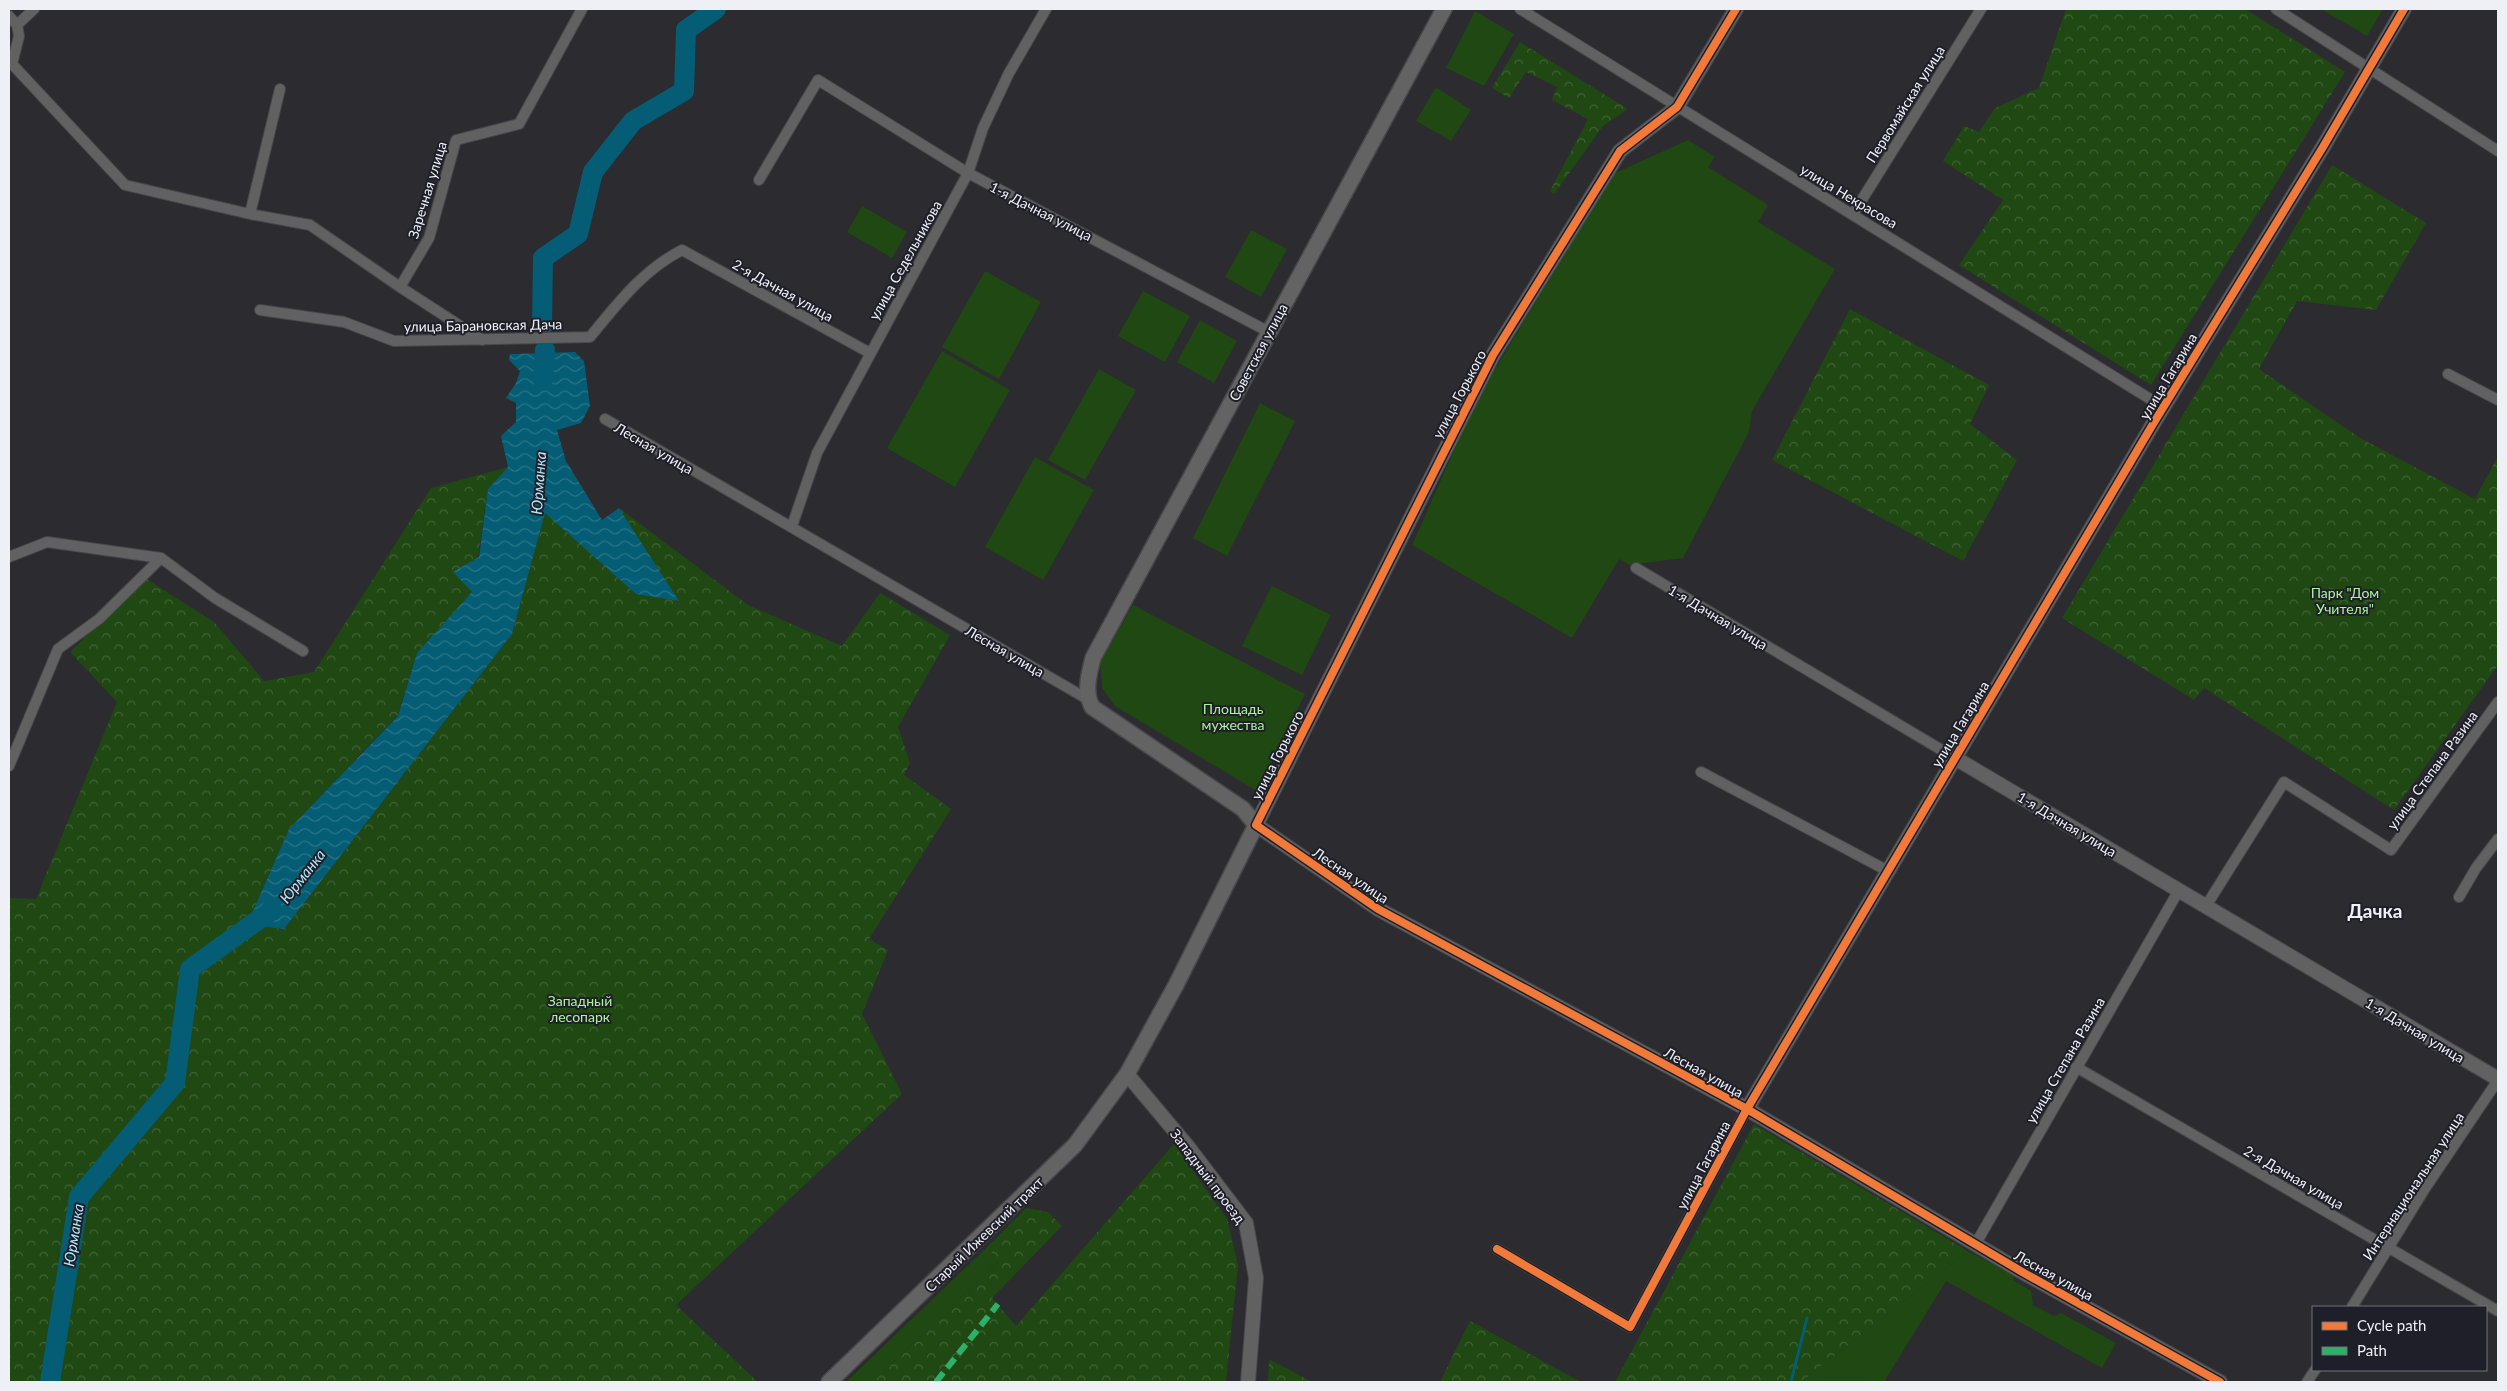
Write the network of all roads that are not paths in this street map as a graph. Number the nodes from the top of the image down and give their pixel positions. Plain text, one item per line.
1 (34, 9) edge
2 (582, 9) edge
3 (1046, 9) edge
4 (1444, 9) edge
5 (1520, 9) edge
6 (1736, 9) edge
7 (1981, 9) edge
8 (2276, 9) edge
9 (2404, 9) edge
10 (9, 16) edge
11 (17, 25) junction
12 (2370, 68) junction
13 (280, 88) dead end
14 (1677, 107) junction
15 (2498, 151) edge
16 (968, 173) junction
17 (758, 180) dead end
18 (250, 214) junction
19 (1853, 214) junction
20 (400, 287) junction
21 (260, 310) dead end
22 (1269, 332) junction
23 (590, 337) joint
24 (483, 341) junction
25 (870, 353) junction
26 (2448, 374) dead end
27 (2498, 400) edge
28 (2163, 407) junction
29 (605, 419) dead end
30 (792, 526) junction
31 (9, 557) edge
32 (161, 558) junction
33 (1636, 568) dead end
34 (303, 651) dead end
35 (1089, 700) junction
36 (2498, 702) edge
37 (1955, 758) junction
38 (9, 766) edge
39 (1701, 772) dead end
40 (1256, 825) junction
41 (2498, 839) edge
42 (1888, 871) junction
43 (2179, 890) junction
44 (2460, 897) dead end
45 (2206, 906) junction
46 (2076, 1066) junction
47 (1127, 1074) junction
48 (2498, 1079) edge
49 (1747, 1110) junction
50 (1975, 1245) junction
51 (2388, 1248) junction
52 (1497, 1249) dead end
53 (2353, 1306) edge
54 (2498, 1311) edge
55 (2314, 1371) edge
56 (829, 1382) edge
57 (1248, 1382) edge
58 (2220, 1382) edge
59 (2307, 1382) edge

1 - 11 street
2 - 20 street, Заречная улица
3 - 16 street, улица Седельникова
4 - 22 main road, Советская улица
5 - 14 street, улица Некрасова
6 - 14 street, улица Горького
7 - 19 street, Первомайская улица
8 - 12 street
9 - 12 street, улица Гагарина
10 - 11 street
11 - 18 street
12 - 15 street
12 - 28 street, улица Гагарина
13 - 18 street
14 - 19 street, улица Некрасова
14 - 40 street, улица Горького
16 - 17 street, 1-я Дачная улица
16 - 22 street, 1-я Дачная улица
16 - 25 street, улица Седельникова
18 - 20 street
19 - 28 street, улица Некрасова
20 - 24 street
21 - 24 street, улица Барановская Дача
22 - 35 main road, Советская улица
23 - 24 street, улица Барановская Дача
23 - 25 street, 2-я Дачная улица
25 - 30 street, улица Седельникова
26 - 27 street
28 - 37 street, улица Гагарина
29 - 30 street, Лесная улица
30 - 35 street, Лесная улица
31 - 32 street
32 - 34 street
32 - 38 street
33 - 37 street, 1-я Дачная улица
35 - 40 main road, Лесная улица
36 - 45 street, улица Степана Разина
37 - 42 street, улица Гагарина
37 - 43 street, 1-я Дачная улица
39 - 42 street
40 - 47 main road, улица Горького
40 - 49 street, Лесная улица
41 - 44 street
42 - 49 street, улица Гагарина
43 - 45 street, 1-я Дачная улица
43 - 46 street, улица Степана Разина
45 - 48 street, 1-я Дачная улица
46 - 50 street, улица Степана Разина
46 - 51 street, 2-я Дачная улица
47 - 56 main road, Старый Ижевский тракт
47 - 57 street, Западный проезд
48 - 51 street, Интернациональная улица
49 - 50 street, Лесная улица
49 - 52 street, улица Гагарина
50 - 58 street, Лесная улица
51 - 53 street, Интернациональная улица
51 - 54 street, 2-я Дачная улица
55 - 59 street

